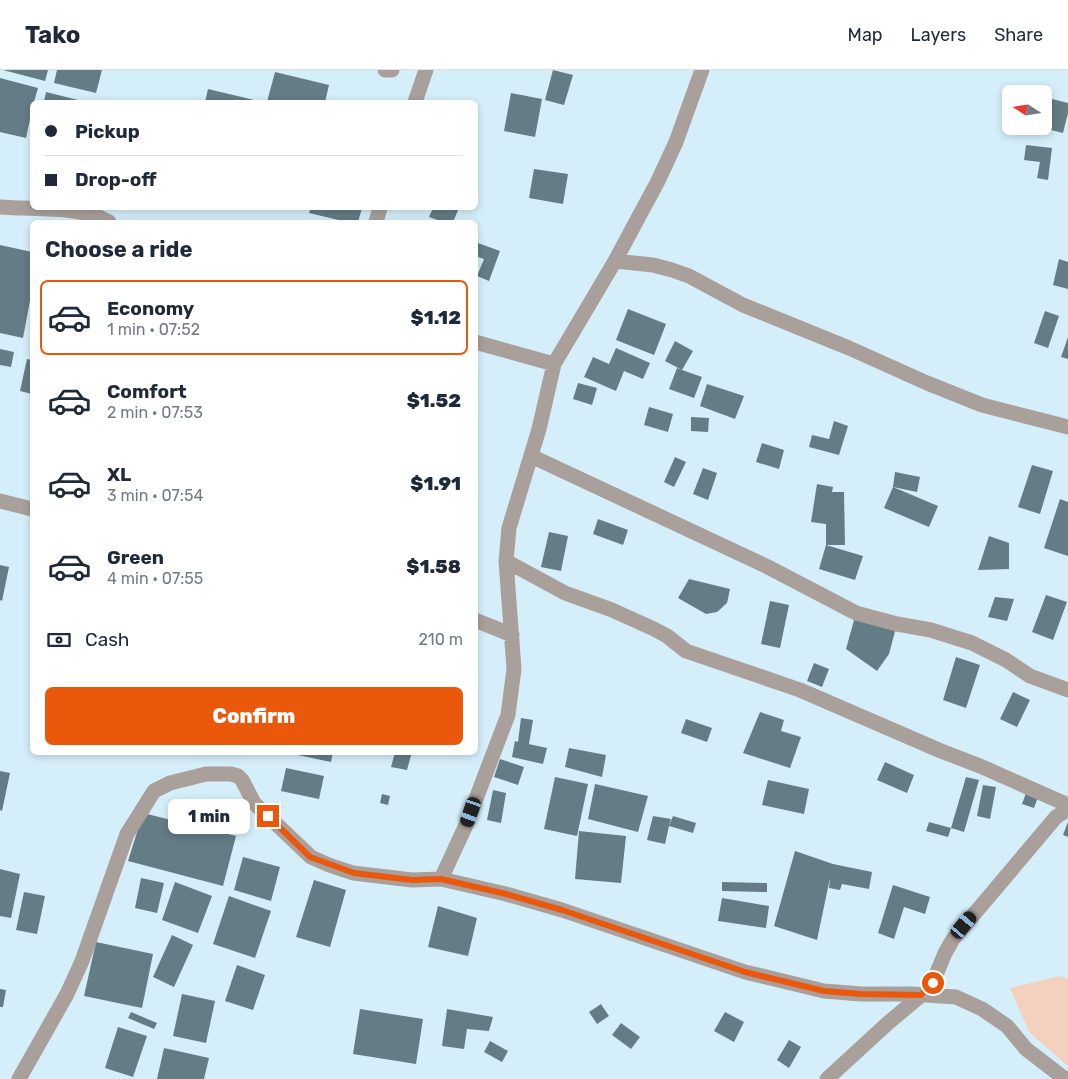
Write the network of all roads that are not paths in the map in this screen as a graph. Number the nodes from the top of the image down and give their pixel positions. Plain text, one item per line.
1 (385, 70) edge
2 (392, 70) edge
3 (426, 70) edge
4 (702, 70) edge
5 (416, 100) edge
6 (0, 207) edge
7 (30, 208) edge
8 (64, 210) edge
9 (103, 220) edge
10 (616, 261) junction
11 (478, 343) edge
12 (554, 364) junction
13 (1068, 427) edge
14 (531, 456) junction
15 (0, 501) edge
16 (30, 508) edge
17 (506, 561) junction
18 (478, 621) edge
19 (512, 635) junction
20 (1068, 690) edge
21 (1068, 805) edge
22 (1068, 809) edge
23 (441, 879) junction
24 (921, 995) junction
25 (19, 1079) edge
26 (827, 1079) edge
27 (1065, 1079) edge

1 - 2 street
3 - 5 street
4 - 10 street
6 - 7 street
8 - 9 street
10 - 12 street
10 - 13 street
11 - 12 street
12 - 14 street
14 - 17 street
14 - 20 street
15 - 16 street
17 - 19 street
17 - 21 street
18 - 19 street
19 - 23 street
22 - 24 street
23 - 24 street
23 - 25 street
24 - 26 street
24 - 27 street

